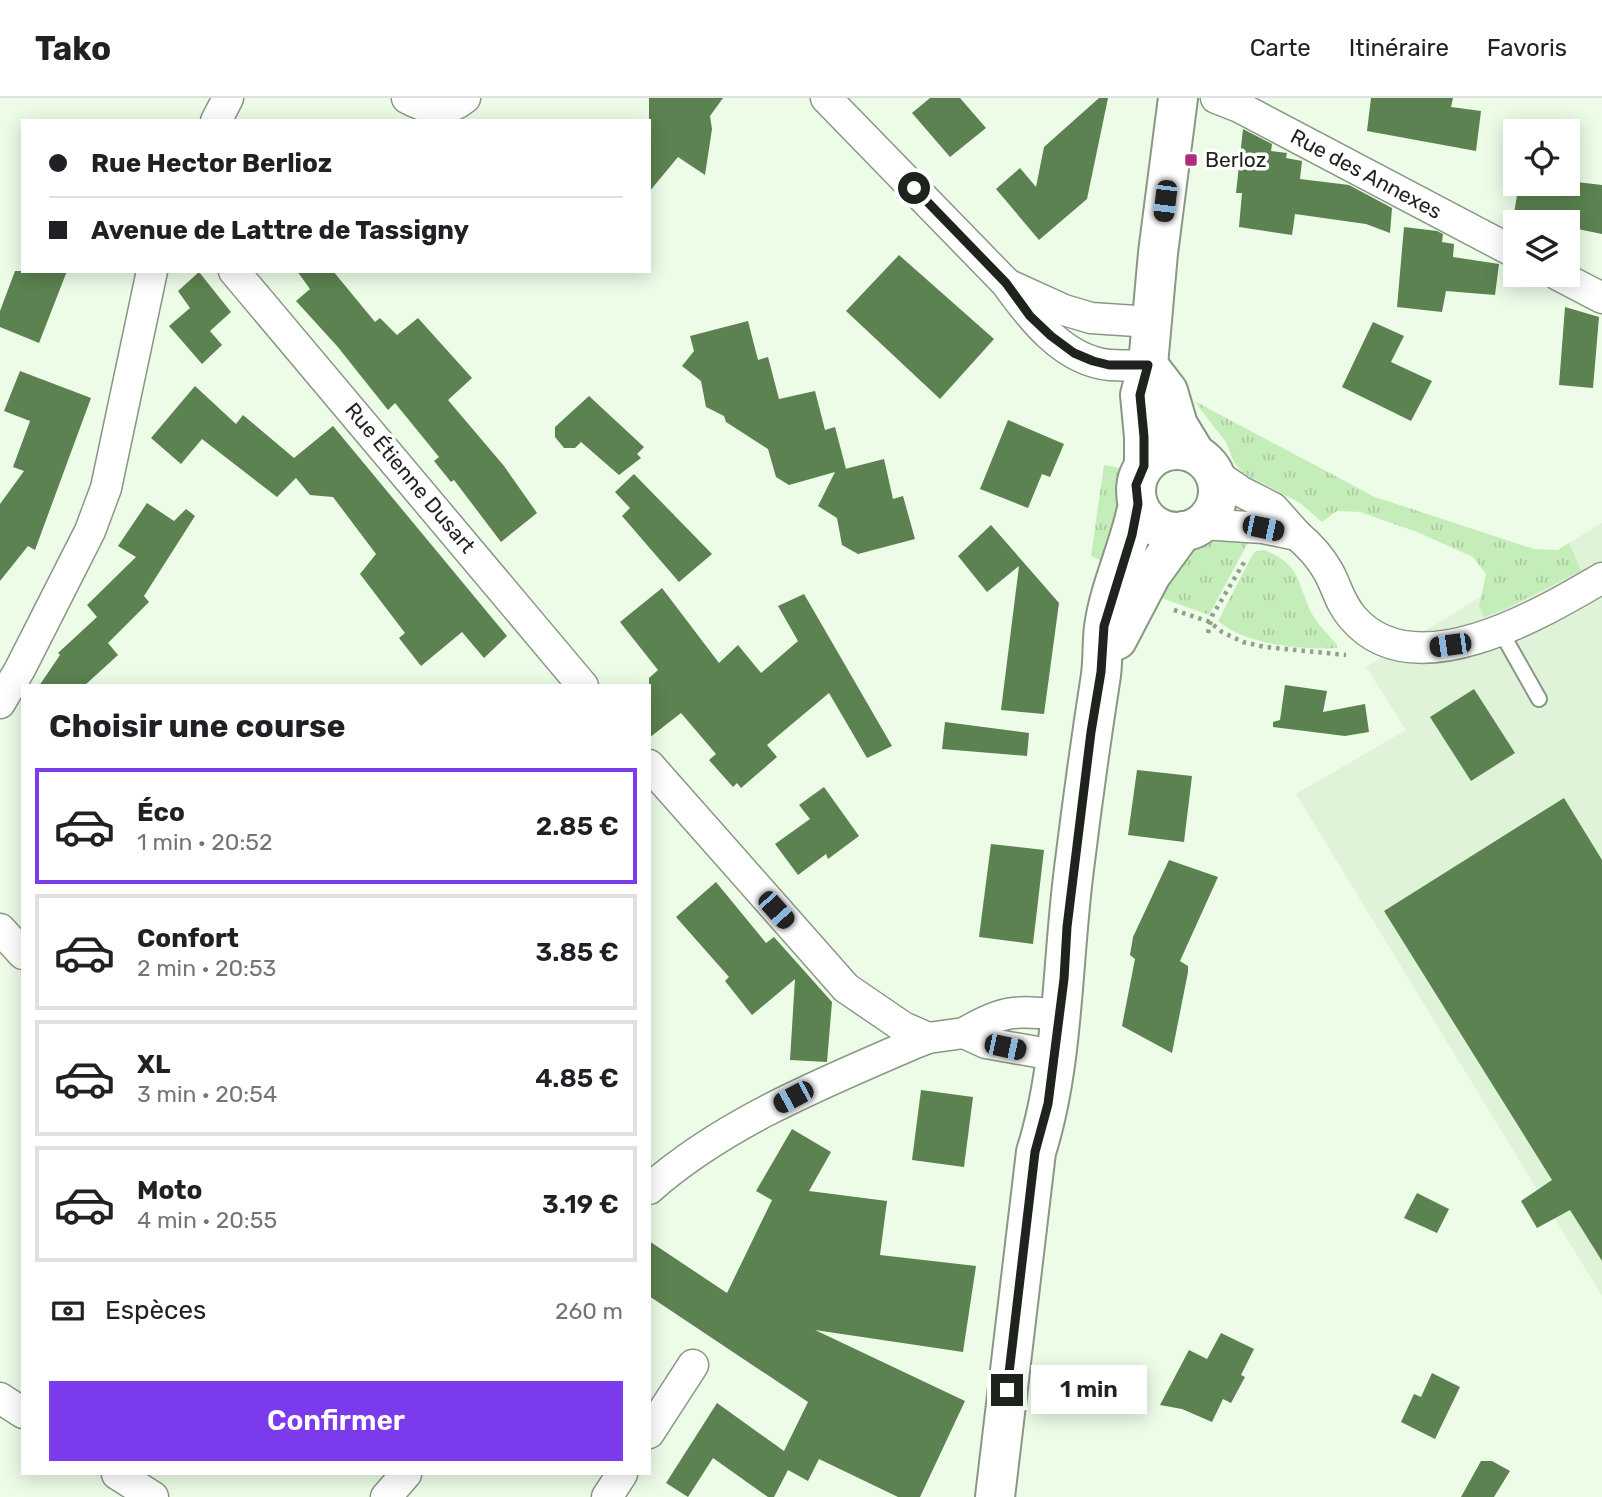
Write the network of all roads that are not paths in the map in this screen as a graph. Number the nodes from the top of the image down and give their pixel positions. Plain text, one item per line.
1 (228, 98) edge
2 (407, 98) edge
3 (465, 98) edge
4 (826, 98) edge
5 (1178, 98) edge
6 (1216, 98) edge
7 (217, 119) edge
8 (1503, 246) edge
9 (152, 273) edge
10 (236, 273) edge
11 (1006, 283) junction
12 (1580, 286) edge
13 (1602, 298) edge
14 (1151, 322) junction
15 (1148, 365) junction
16 (1205, 464) junction
17 (1144, 466) junction
18 (1138, 504) junction
19 (1192, 527) junction
20 (1297, 535) junction
21 (1602, 578) edge
22 (1500, 630) junction
23 (1101, 672) junction
24 (581, 684) edge
25 (1539, 699) dead end
26 (0, 703) edge
27 (651, 767) edge
28 (0, 929) edge
29 (21, 952) edge
30 (1059, 1015) junction
31 (964, 1033) junction
32 (928, 1038) junction
33 (1054, 1055) junction
34 (651, 1188) edge
35 (694, 1365) dead end
36 (0, 1398) edge
37 (21, 1412) edge
38 (651, 1430) edge
39 (405, 1475) edge
40 (621, 1475) edge
41 (386, 1497) edge
42 (607, 1497) edge
43 (995, 1497) edge

1 - 7 street
2 - 3 street
4 - 11 street
5 - 14 main road
6 - 8 street, Rue des Annexes
9 - 26 street
10 - 24 street, Rue Étienne Dusart
11 - 14 street
11 - 15 street
12 - 13 street
14 - 15 main road
15 - 16 main road
15 - 17 main road
16 - 17 main road
16 - 19 main road
16 - 20 street
17 - 18 main road
18 - 19 main road
18 - 23 main road
19 - 20 street
19 - 23 main road
20 - 22 street
21 - 22 street
22 - 25 lane
23 - 30 main road
27 - 32 street
28 - 29 street
30 - 31 street
30 - 33 main road
31 - 32 street
31 - 33 street
32 - 34 street
33 - 43 main road
35 - 38 street
36 - 37 street
39 - 41 street
40 - 42 street

